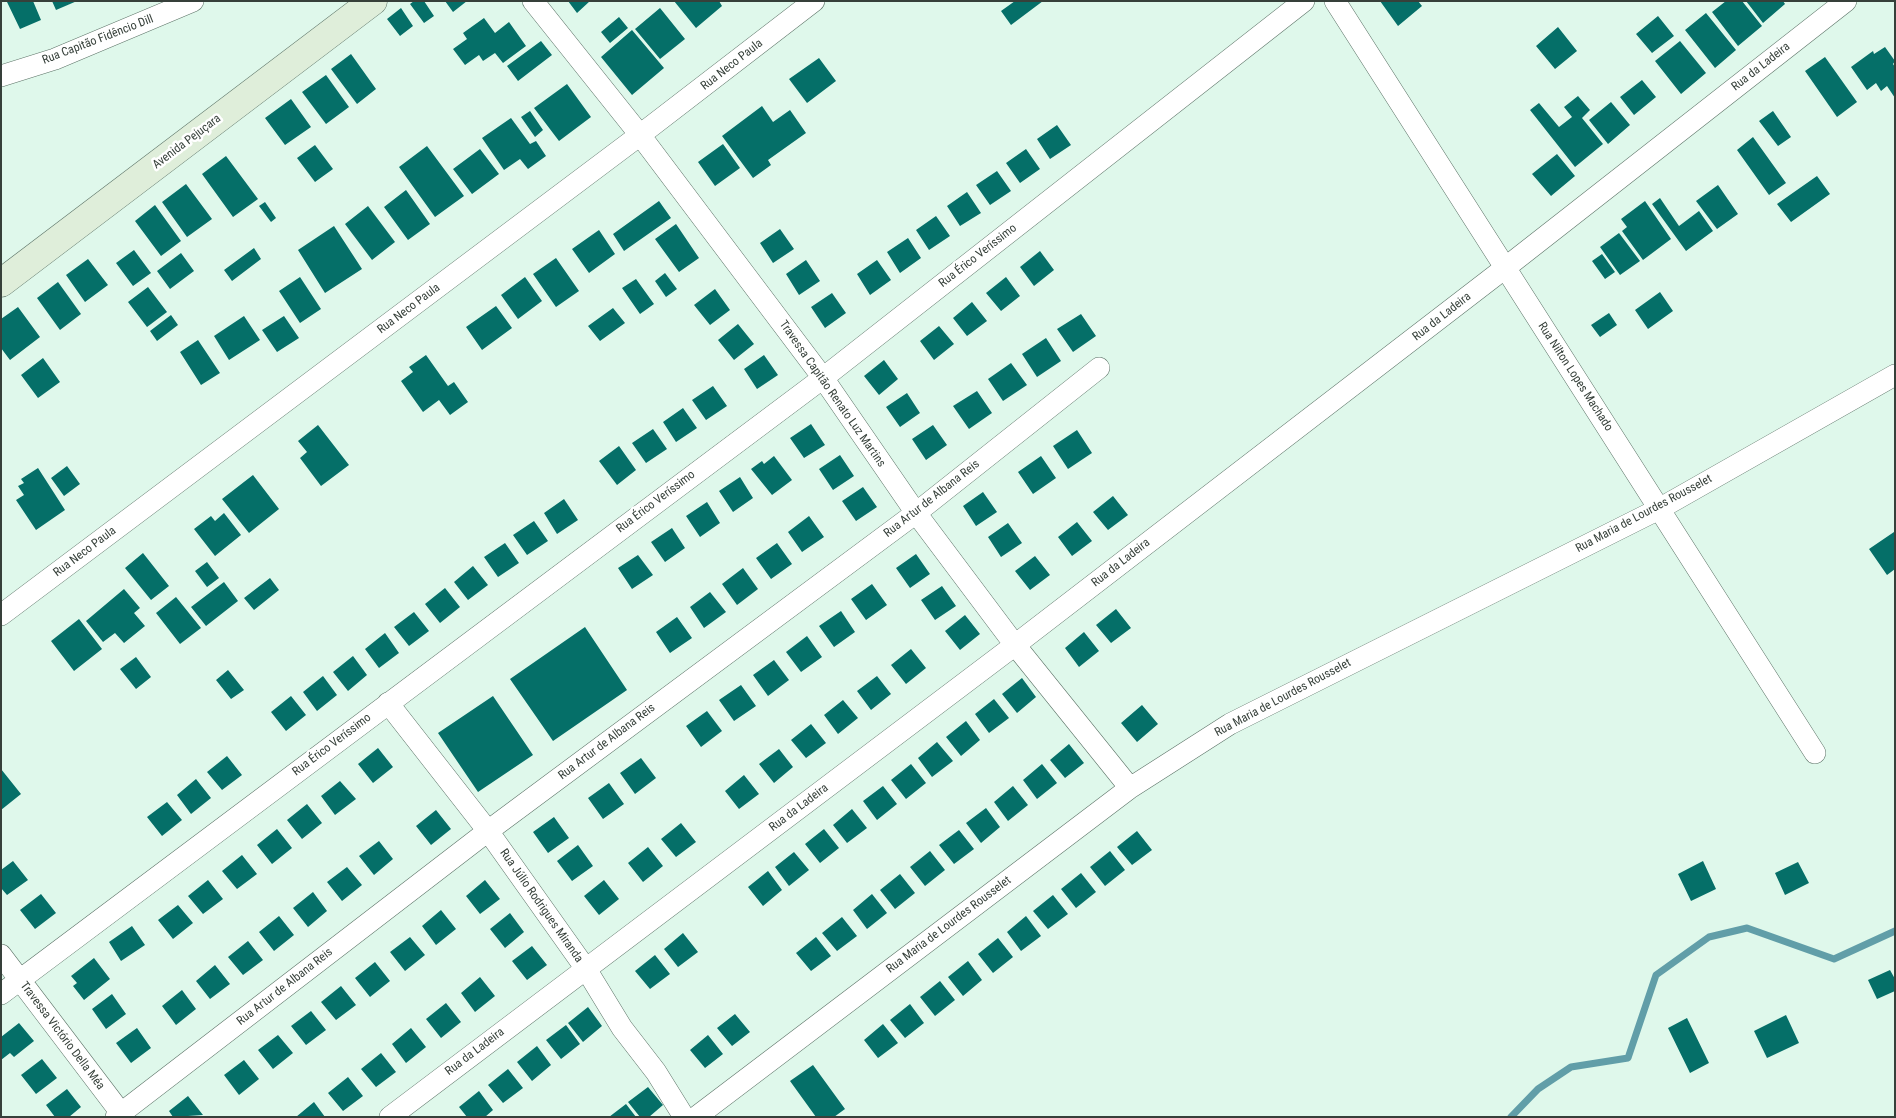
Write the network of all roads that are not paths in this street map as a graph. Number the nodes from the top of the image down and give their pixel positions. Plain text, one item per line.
1 (193, 1) edge
2 (373, 1) edge
3 (533, 1) edge
4 (814, 1) edge
5 (1304, 1) edge
6 (1335, 1) edge
7 (1840, 3) edge
8 (1, 76) edge
9 (640, 135) junction
10 (1505, 268) junction
11 (1, 284) edge
12 (1099, 368) dead end
13 (1895, 375) edge
14 (823, 378) junction
15 (1659, 509) junction
16 (916, 513) junction
17 (1, 615) edge
18 (1015, 645) junction
19 (388, 702) junction
20 (1815, 753) dead end
21 (1130, 788) junction
22 (488, 831) junction
23 (1, 954) edge
24 (586, 969) junction
25 (20, 980) junction
26 (1, 994) edge
27 (120, 1116) edge
28 (390, 1117) edge
29 (684, 1117) edge
30 (696, 1117) edge

1 - 8 street, Rua Capitão Fidêncio Dill
2 - 11 street, Avenida Pejuçara
3 - 9 street, Travessa Capitão Renato Luz Martins
4 - 9 street, Rua Neco Paula
5 - 14 street, Rua Érico Veríssimo
6 - 10 street, Rua Nilton Lopes Machado
7 - 10 street, Rua da Ladeira
9 - 14 street, Travessa Capitão Renato Luz Martins
9 - 17 street, Rua Neco Paula
10 - 15 street, Rua Nilton Lopes Machado
10 - 18 street, Rua da Ladeira
12 - 16 street, Rua Artur de Albana Reis
13 - 15 street, Rua Maria de Lourdes Rousselet
14 - 16 street, Travessa Capitão Renato Luz Martins
14 - 19 street, Rua Érico Veríssimo
15 - 20 street, Rua Nilton Lopes Machado
15 - 21 street, Rua Maria de Lourdes Rousselet
16 - 18 street, Travessa Capitão Renato Luz Martins
16 - 22 street, Rua Artur de Albana Reis
18 - 21 street, Travessa Capitão Renato Luz Martins
18 - 24 street, Rua da Ladeira
19 - 22 street, Rua Júlio Rodrigues Miranda
19 - 25 street, Rua Érico Veríssimo
21 - 30 street, Rua Maria de Lourdes Rousselet
22 - 24 street, Rua Júlio Rodrigues Miranda
22 - 27 street, Rua Artur de Albana Reis
23 - 25 street, Travessa Victório Della Méa
24 - 28 street, Rua da Ladeira
24 - 29 street, Rua Júlio Rodrigues Miranda
25 - 26 street, Rua Érico Veríssimo
25 - 27 street, Travessa Victório Della Méa

